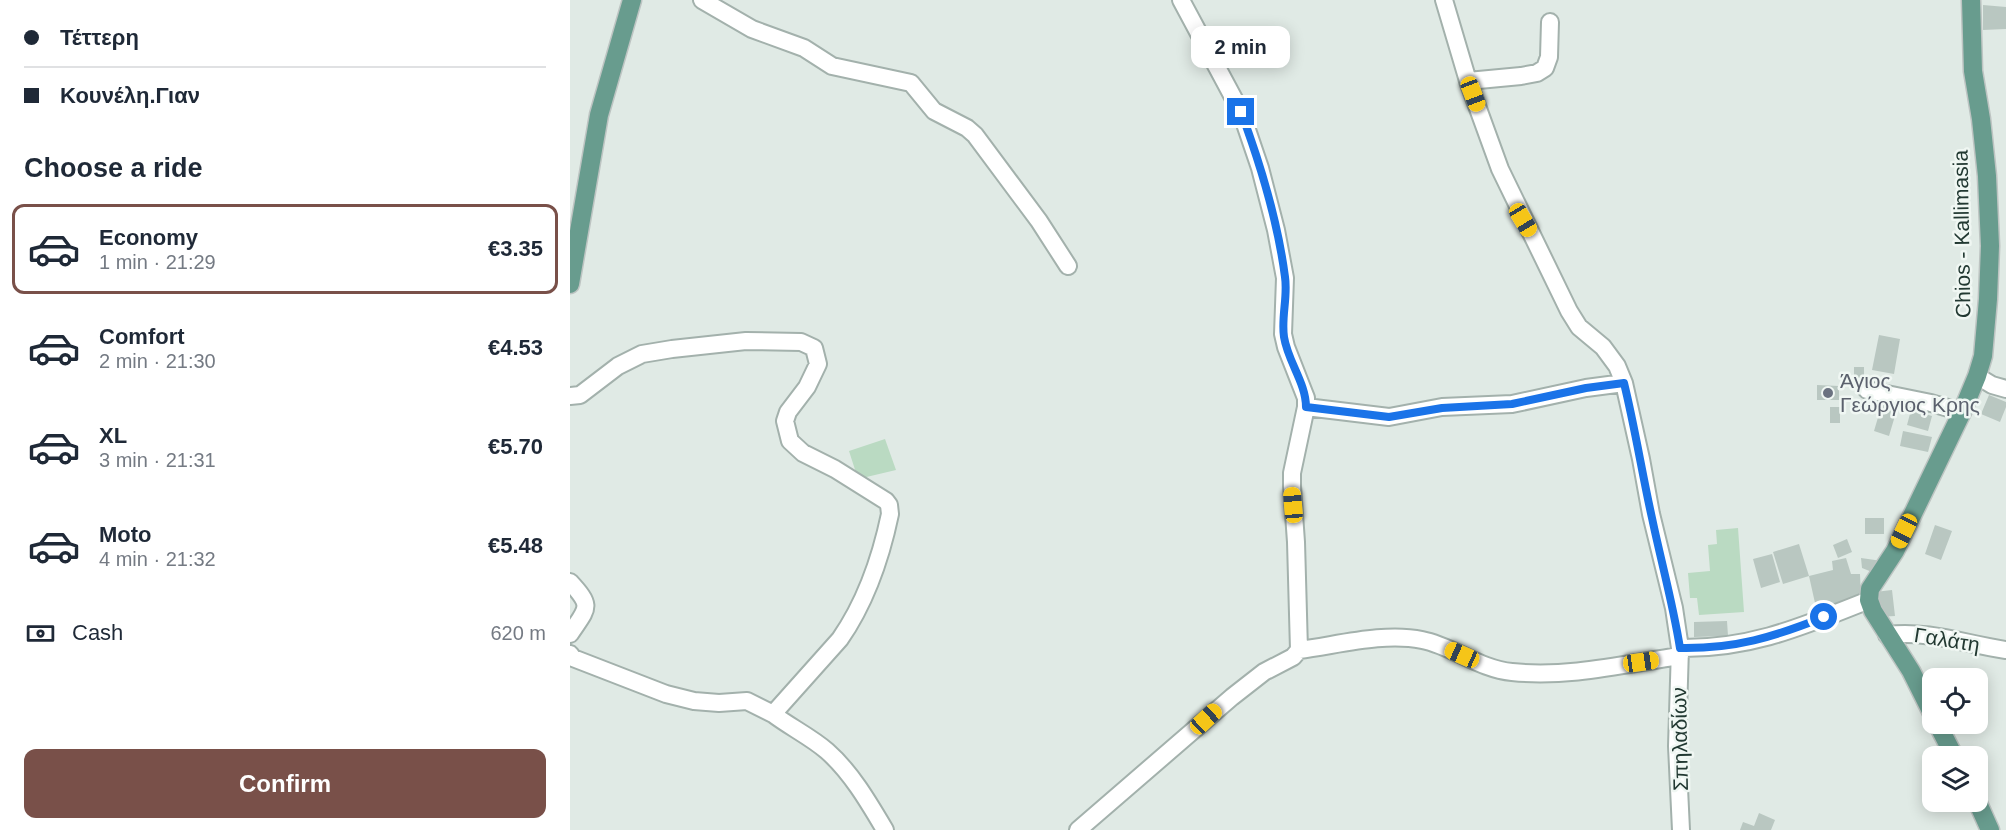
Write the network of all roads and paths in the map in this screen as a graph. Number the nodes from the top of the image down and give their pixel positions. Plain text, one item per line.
1 (632, 0) edge
2 (702, 0) edge
3 (1181, 0) edge
4 (1444, 0) edge
5 (1971, 0) edge
6 (1550, 22) dead end
7 (1468, 81) junction
8 (575, 227) edge
9 (1068, 266) dead end
10 (570, 284) edge
11 (1977, 376) junction
12 (1624, 383) junction
13 (2006, 389) edge
14 (1867, 390) dead end
15 (570, 396) edge
16 (1306, 407) junction
17 (1962, 412) junction
18 (570, 582) edge
19 (1869, 600) junction
20 (570, 634) edge
21 (1887, 635) junction
22 (1299, 650) junction
23 (2006, 650) edge
24 (1680, 652) junction
25 (570, 654) edge
26 (1922, 693) edge
27 (773, 714) junction
28 (1982, 812) edge
29 (885, 830) edge
30 (1078, 830) edge
31 (1681, 830) edge
32 (1990, 830) edge

1 - 8 main road
2 - 9 street
3 - 16 street
4 - 7 street, Σπηλαδίων
5 - 11 main road, Chios - Kallimasia
6 - 7 street
7 - 12 street, Σπηλαδίων
8 - 10 main road
11 - 13 street
11 - 17 main road, Chios - Kallimasia
12 - 16 street
12 - 24 street, Σπηλαδίων
14 - 17 street
15 - 27 street
16 - 22 street
17 - 19 main road, Chios - Kallimasia
18 - 20 street
19 - 21 main road
19 - 24 street
21 - 23 street, Γαλάτη
21 - 26 main road
22 - 24 street
22 - 30 street
24 - 31 street, Σπηλαδίων
25 - 27 street
27 - 29 street
28 - 32 main road

